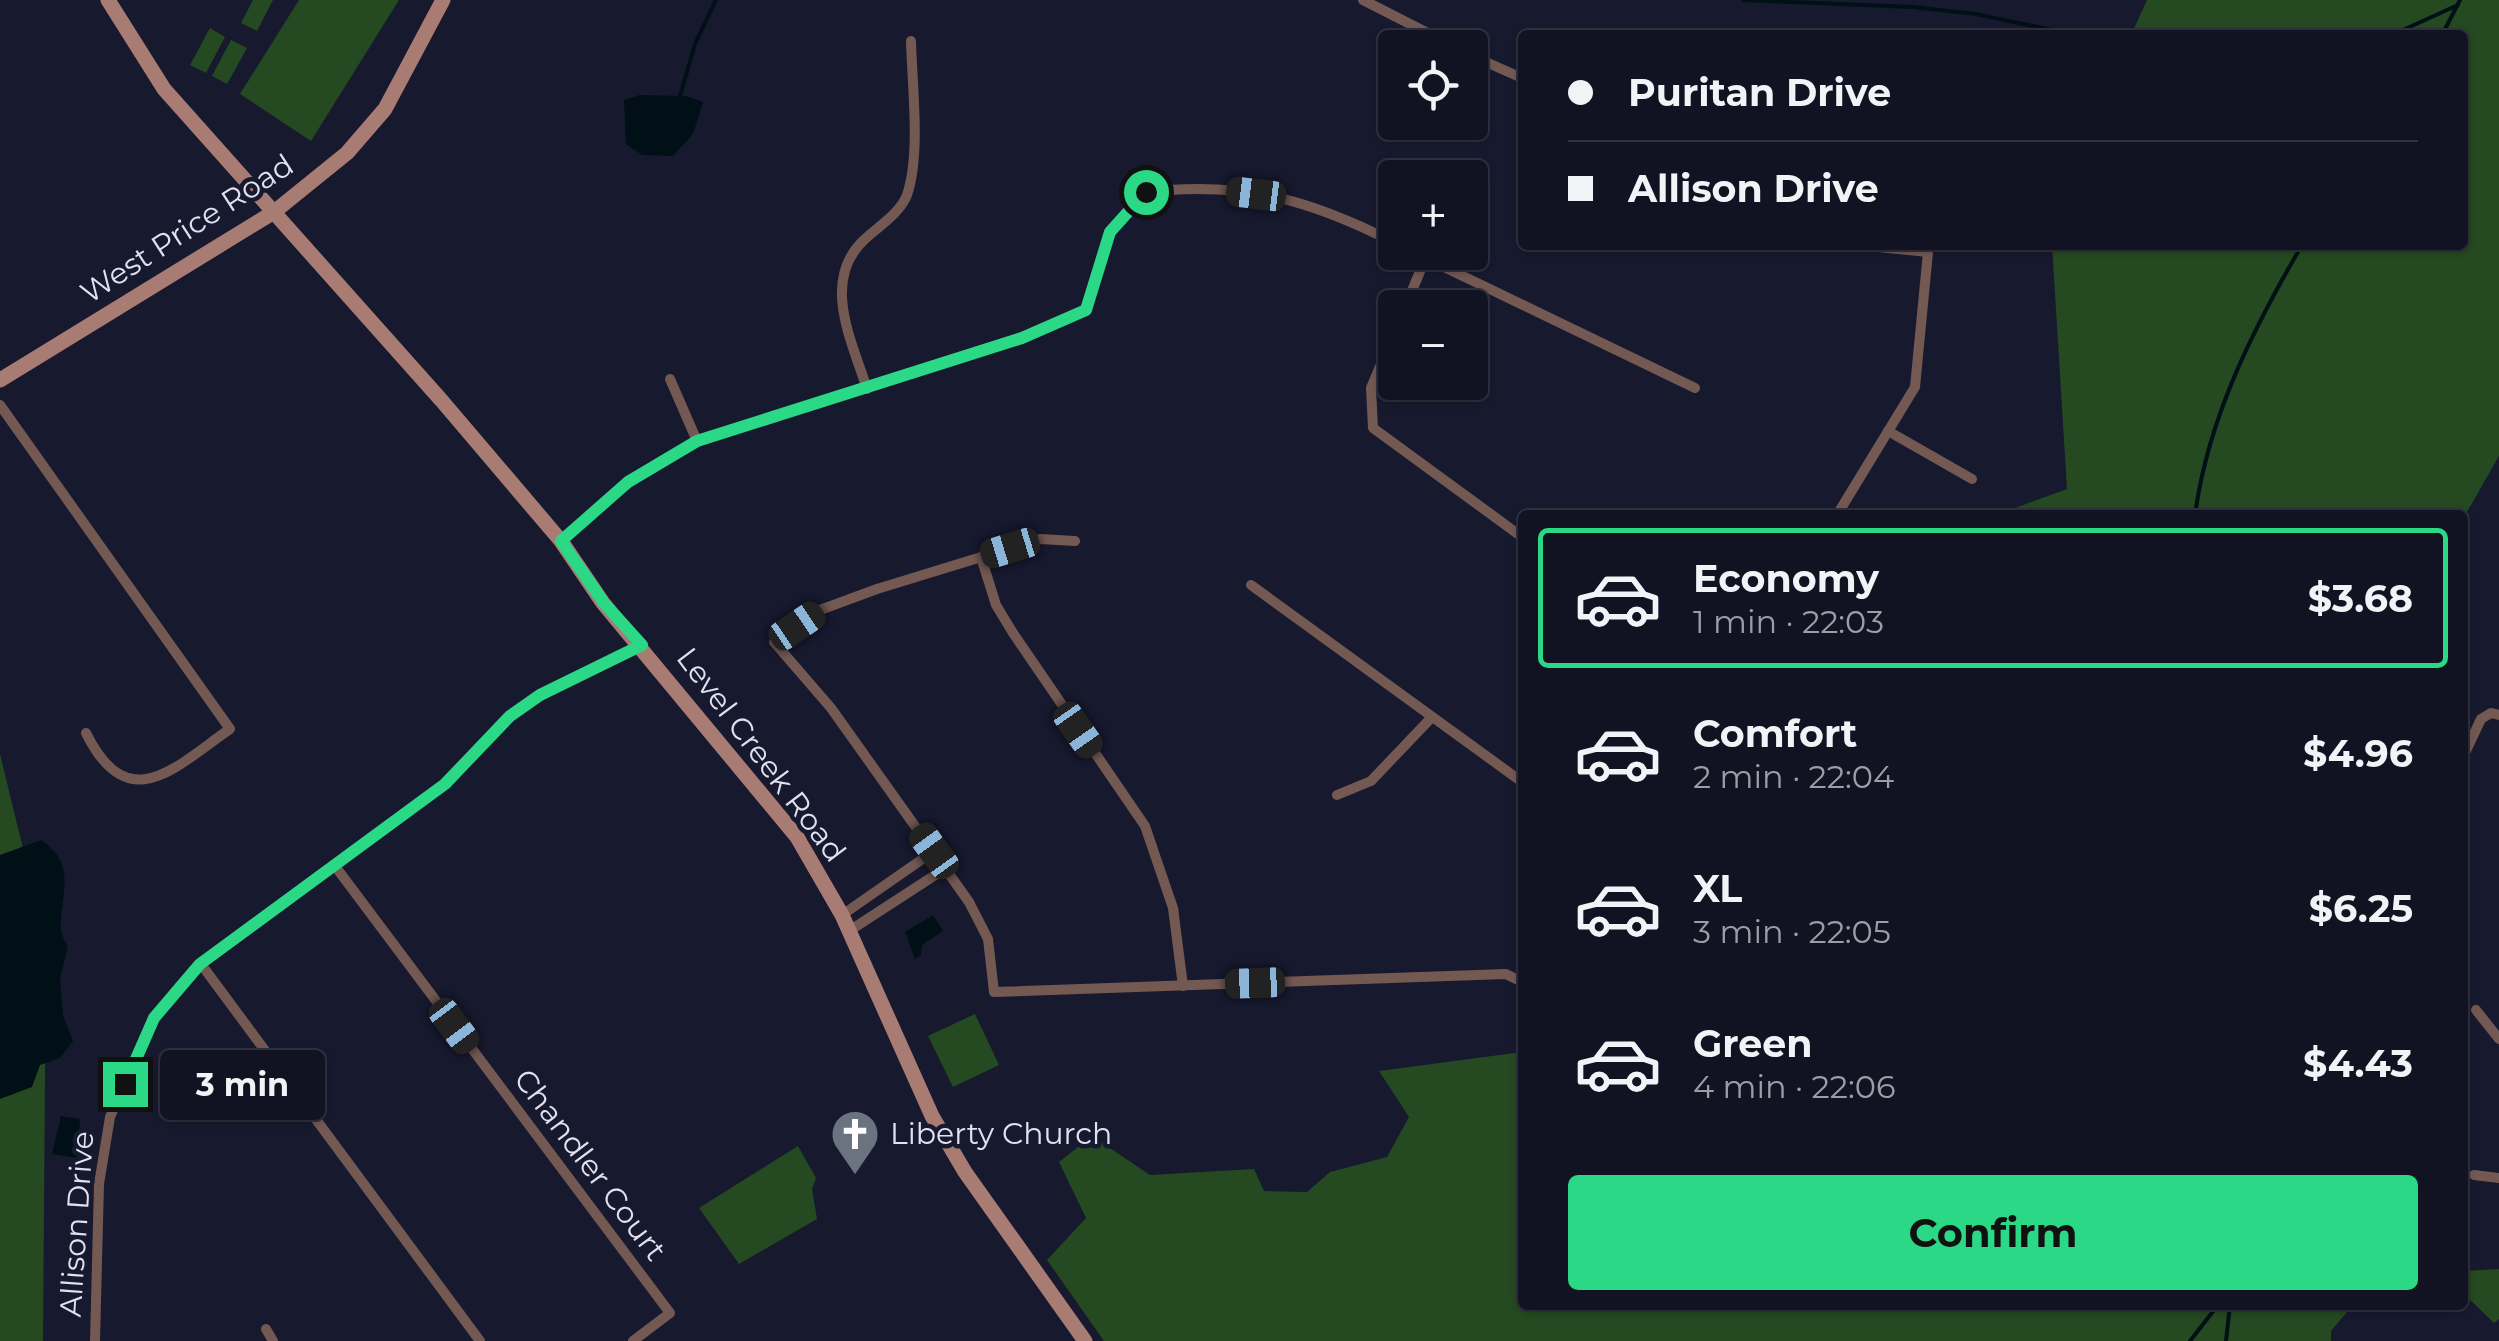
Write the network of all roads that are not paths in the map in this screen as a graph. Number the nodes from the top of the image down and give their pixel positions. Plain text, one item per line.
1 (108, 0) edge
2 (443, 0) edge
3 (1363, 0) edge
4 (1422, 30) edge
5 (911, 41) dead end
6 (1488, 63) edge
7 (1518, 76) edge
8 (274, 212) junction
9 (1378, 234) edge
10 (1908, 250) edge
11 (1450, 270) edge
12 (1378, 371) edge
13 (670, 379) dead end
14 (0, 380) edge
15 (1695, 388) dead end
16 (867, 389) junction
17 (0, 405) edge
18 (1888, 432) junction
19 (697, 441) junction
20 (1972, 480) dead end
21 (1839, 510) edge
22 (1518, 534) edge
23 (561, 541) junction
24 (1075, 541) dead end
25 (981, 557) junction
26 (1251, 585) dead end
27 (642, 645) junction
28 (2499, 715) edge
29 (1432, 717) junction
30 (86, 733) dead end
31 (2468, 746) edge
32 (1518, 779) edge
33 (1337, 795) dead end
34 (934, 851) junction
35 (335, 866) junction
36 (946, 868) junction
37 (842, 915) junction
38 (850, 931) junction
39 (200, 964) junction
40 (1518, 980) edge
41 (1184, 986) junction
42 (2476, 1010) dead end
43 (2499, 1039) edge
44 (2474, 1175) dead end
45 (2499, 1178) edge
46 (266, 1328) dead end
47 (94, 1341) edge
48 (273, 1341) edge
49 (480, 1341) edge
50 (633, 1341) edge
51 (1084, 1341) edge

1 - 8 street, Level Creek Road
2 - 8 street, West Price Road
3 - 4 street
5 - 16 street
6 - 7 street
8 - 14 street, West Price Road
8 - 23 street, Level Creek Road
9 - 16 street
10 - 18 street
11 - 15 street
12 - 22 street
13 - 19 street
16 - 19 street
17 - 30 street
18 - 20 street
18 - 21 street
19 - 23 street
23 - 27 street, Level Creek Road
24 - 25 street
25 - 34 street
25 - 41 street
26 - 29 street
27 - 35 street, Allison Drive
27 - 37 street, Level Creek Road
28 - 31 street
29 - 32 street
29 - 33 street
34 - 36 street
34 - 37 street
35 - 39 street, Allison Drive
35 - 50 street, Chandler Court
36 - 38 street
36 - 41 street
37 - 38 street, Level Creek Road
38 - 51 street, Level Creek Road
39 - 47 street, Allison Drive
39 - 49 street
40 - 41 street
42 - 43 street
44 - 45 street
46 - 48 street

